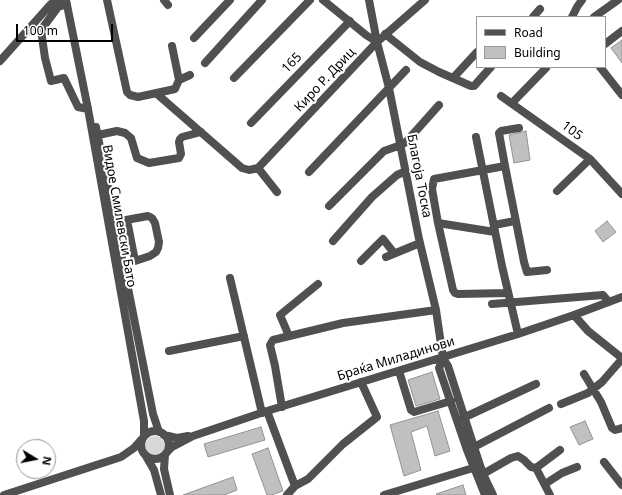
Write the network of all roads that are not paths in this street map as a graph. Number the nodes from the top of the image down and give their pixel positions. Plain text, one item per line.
1 (108, 0) edge
2 (230, 0) edge
3 (262, 0) edge
4 (310, 0) edge
5 (323, 0) edge
6 (369, 0) edge
7 (425, 0) edge
8 (582, 0) edge
9 (618, 0) edge
10 (66, 1) edge
11 (540, 9) dead end
12 (534, 16) edge
13 (572, 16) edge
14 (595, 16) edge
15 (350, 21) junction
16 (622, 31) edge
17 (385, 34) junction
18 (194, 38) dead end
19 (377, 42) junction
20 (606, 43) edge
21 (172, 46) dead end
22 (476, 53) edge
23 (0, 61) edge
24 (204, 63) dead end
25 (490, 68) edge
26 (546, 68) edge
27 (601, 68) edge
28 (406, 70) dead end
29 (190, 75) dead end
30 (234, 78) dead end
31 (453, 78) junction
32 (179, 80) junction
33 (389, 88) junction
34 (157, 94) junction
35 (622, 95) edge
36 (501, 96) dead end
37 (512, 103) junction
38 (439, 105) dead end
39 (88, 109) junction
40 (251, 123) dead end
41 (519, 128) dead end
42 (201, 132) junction
43 (98, 135) junction
44 (476, 137) dead end
45 (400, 145) junction
46 (590, 159) junction
47 (505, 166) junction
48 (258, 168) junction
49 (483, 169) junction
50 (406, 171) junction
51 (309, 172) dead end
52 (557, 191) dead end
53 (276, 192) dead end
54 (622, 194) edge
55 (329, 206) dead end
56 (127, 220) junction
57 (515, 221) junction
58 (115, 222) junction
59 (438, 223) junction
60 (495, 228) junction
61 (333, 241) dead end
62 (420, 243) junction
63 (394, 253) junction
64 (386, 257) dead end
65 (361, 260) dead end
66 (135, 261) junction
67 (123, 265) junction
68 (547, 270) dead end
69 (230, 278) dead end
70 (318, 284) dead end
71 (508, 293) junction
72 (622, 297) edge
73 (510, 302) junction
74 (609, 302) junction
75 (492, 304) dead end
76 (436, 310) junction
77 (574, 315) junction
78 (518, 334) junction
79 (244, 336) junction
80 (289, 336) junction
81 (169, 351) dead end
82 (442, 358) junction
83 (622, 358) edge
84 (399, 371) junction
85 (584, 374) dead end
86 (361, 382) junction
87 (536, 384) dead end
88 (593, 389) junction
89 (451, 401) junction
90 (561, 404) dead end
91 (282, 407) junction
92 (549, 408) dead end
93 (265, 412) junction
94 (464, 418) junction
95 (622, 428) edge
96 (162, 433) junction
97 (193, 436) junction
98 (143, 438) junction
99 (474, 447) junction
100 (560, 450) dead end
101 (166, 453) junction
102 (146, 457) junction
103 (120, 458) junction
104 (604, 462) dead end
105 (577, 467) dead end
106 (473, 468) junction
107 (536, 468) junction
108 (483, 474) junction
109 (545, 484) junction
110 (622, 485) edge
111 (295, 486) junction
112 (396, 493) edge
113 (4, 495) edge
114 (161, 495) edge
115 (170, 495) edge
116 (287, 495) edge
117 (384, 495) edge
118 (485, 495) edge
119 (493, 495) edge
120 (550, 495) edge

1 - 34 street
2 - 18 street
3 - 24 street
4 - 30 street
5 - 15 street
6 - 19 street, Благоја Тоска
7 - 17 street, Киро Р. Дриц
8 - 13 street
9 - 14 street
10 - 23 street
10 - 39 street, Видое Смилевски Бато
10 - 39 street
10 - 43 street, Видое Смилевски Бато
11 - 12 street
15 - 19 street
15 - 40 street, 165
16 - 20 street
17 - 19 street, Киро Р. Дриц
17 - 31 street
19 - 33 street, Благоја Тоска
19 - 48 street, Киро Р. Дриц
21 - 32 street
22 - 31 street
25 - 31 street
26 - 37 street
27 - 35 street
28 - 33 street
29 - 32 street
32 - 34 street
33 - 45 street, Благоја Тоска
33 - 51 street
34 - 42 street
36 - 37 street, 105
37 - 46 street, 105
38 - 45 street
39 - 98 street, Видое Смилевски Бато
41 - 47 street
42 - 43 street
42 - 48 street
43 - 58 street, Видое Смилевски Бато
44 - 49 street
45 - 50 street, Благоја Тоска
45 - 55 street
46 - 52 street
46 - 54 street, 105
47 - 49 street
47 - 57 street
48 - 53 street
49 - 59 street
49 - 60 street
50 - 61 street
50 - 62 street, Благоја Тоска
56 - 58 street
56 - 66 street
56 - 66 street
57 - 60 street
57 - 68 street
58 - 67 street, Видое Смилевски Бато
59 - 60 street
59 - 71 street
60 - 71 street
62 - 63 street
62 - 76 street, Благоја Тоска
63 - 64 street
63 - 65 street
66 - 67 street
67 - 96 street, Видое Смилевски Бато
69 - 79 street
70 - 80 street
71 - 73 street
72 - 74 street, Браќа Миладинови
73 - 74 street
73 - 75 street
73 - 78 street
74 - 77 street, Браќа Миладинови
76 - 80 street
76 - 82 street, Благоја Тоска
77 - 78 street, Браќа Миладинови
77 - 83 street
78 - 82 street, Браќа Миладинови
79 - 81 street
79 - 93 street
80 - 91 street
82 - 84 street, Браќа Миладинови
82 - 89 street, Благоја Тоска
82 - 94 street, Благоја Тоска
83 - 88 street
84 - 86 street, Браќа Миладинови
84 - 89 street
85 - 88 street
86 - 91 street, Браќа Миладинови
86 - 111 street
87 - 94 street
88 - 90 street
88 - 95 street
89 - 106 street, Благоја Тоска
91 - 93 street, Браќа Миладинови
92 - 99 street
93 - 97 street, Браќа Миладинови
93 - 111 street
94 - 99 street, Благоја Тоска
96 - 97 street
96 - 98 street
96 - 101 street
97 - 101 street
98 - 102 street
98 - 103 street
99 - 108 street, Благоја Тоска
100 - 107 street
101 - 102 street
101 - 115 street
102 - 103 street
102 - 114 street
103 - 113 street
104 - 110 street
105 - 109 street
106 - 112 street
106 - 118 street, Благоја Тоска
107 - 108 street
107 - 109 street
108 - 119 street, Благоја Тоска
109 - 120 street
111 - 116 street
112 - 117 street

